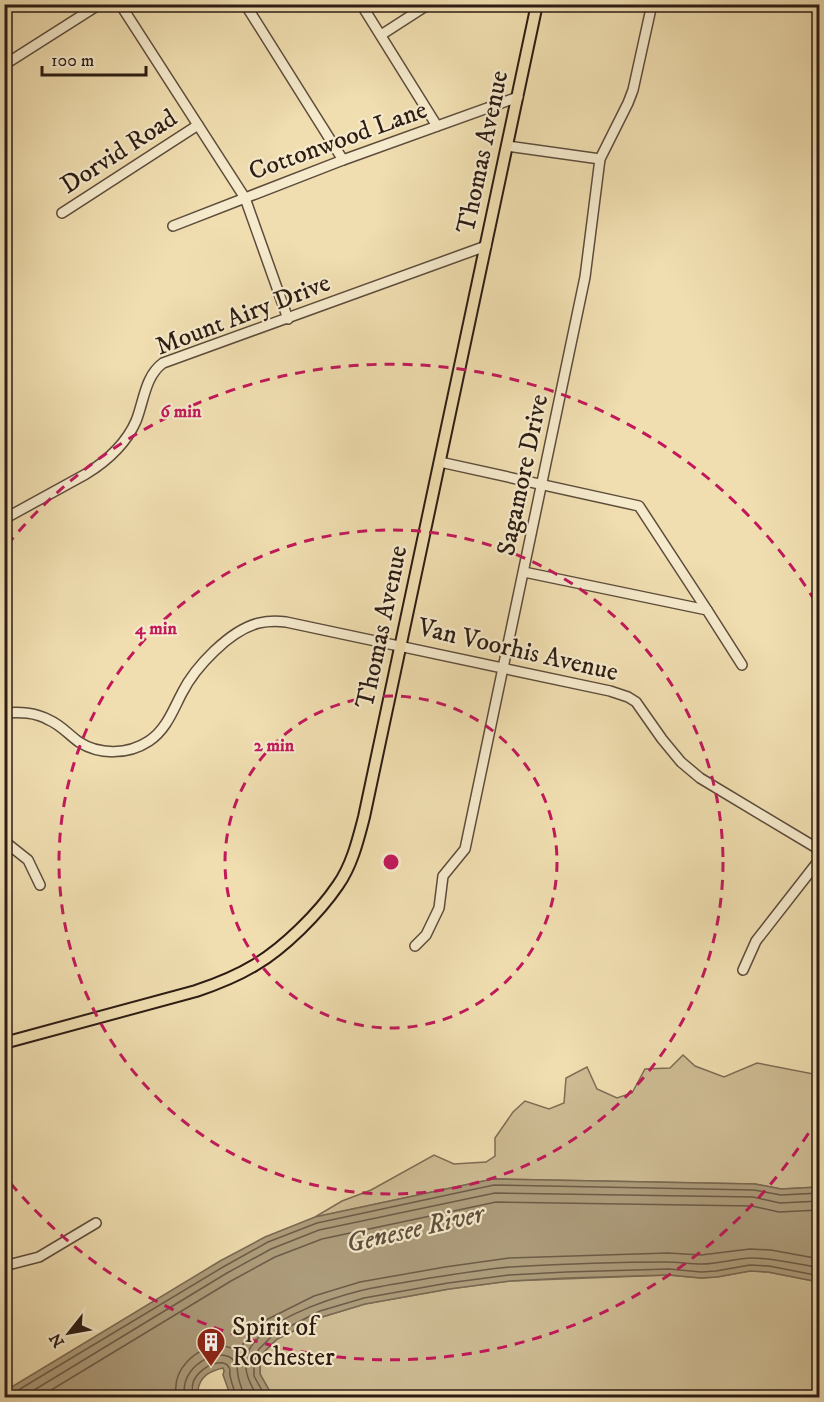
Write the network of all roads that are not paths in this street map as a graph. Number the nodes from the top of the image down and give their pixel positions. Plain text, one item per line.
1 (100, 4) edge
2 (120, 4) edge
3 (245, 4) edge
4 (362, 4) edge
5 (429, 4) edge
6 (537, 4) edge
7 (652, 4) edge
8 (381, 35) junction
9 (4, 65) edge
10 (518, 97) junction
11 (198, 125) junction
12 (437, 126) junction
13 (507, 146) junction
14 (600, 159) junction
15 (343, 160) junction
16 (245, 198) junction
17 (62, 213) dead end
18 (173, 226) dead end
19 (486, 246) junction
20 (288, 318) junction
21 (440, 462) junction
22 (542, 484) junction
23 (4, 519) edge
24 (524, 572) junction
25 (707, 610) junction
26 (400, 646) junction
27 (742, 665) dead end
28 (504, 668) junction
29 (4, 713) edge
30 (4, 841) edge
31 (819, 850) edge
32 (819, 859) edge
33 (40, 885) dead end
34 (415, 946) dead end
35 (743, 970) dead end
36 (4, 1043) edge
37 (96, 1223) dead end
38 (4, 1266) edge

1 - 9 street
2 - 11 street
3 - 15 street
4 - 8 street
5 - 8 street
6 - 10 main road, Thomas Avenue
7 - 14 street, Sagamore Drive
8 - 12 street
10 - 12 street, Cottonwood Lane
10 - 13 main road, Thomas Avenue
11 - 16 street
11 - 17 street, Dorvid Road
12 - 15 street, Cottonwood Lane
13 - 14 street
13 - 19 main road, Thomas Avenue
14 - 22 street, Sagamore Drive
15 - 16 street, Cottonwood Lane
16 - 18 street, Cottonwood Lane
16 - 20 street
19 - 20 street, Mount Airy Drive
19 - 21 main road, Thomas Avenue
20 - 23 street, Mount Airy Drive
21 - 22 street
21 - 26 main road, Thomas Avenue
22 - 24 street, Sagamore Drive
22 - 25 street
24 - 25 street
24 - 28 street, Sagamore Drive
25 - 27 street
26 - 28 street, Van Voorhis Avenue
26 - 29 street, Van Voorhis Avenue
26 - 36 main road, Thomas Avenue
28 - 31 street, Van Voorhis Avenue
28 - 34 street, Sagamore Drive
30 - 33 street
32 - 35 street
37 - 38 street

